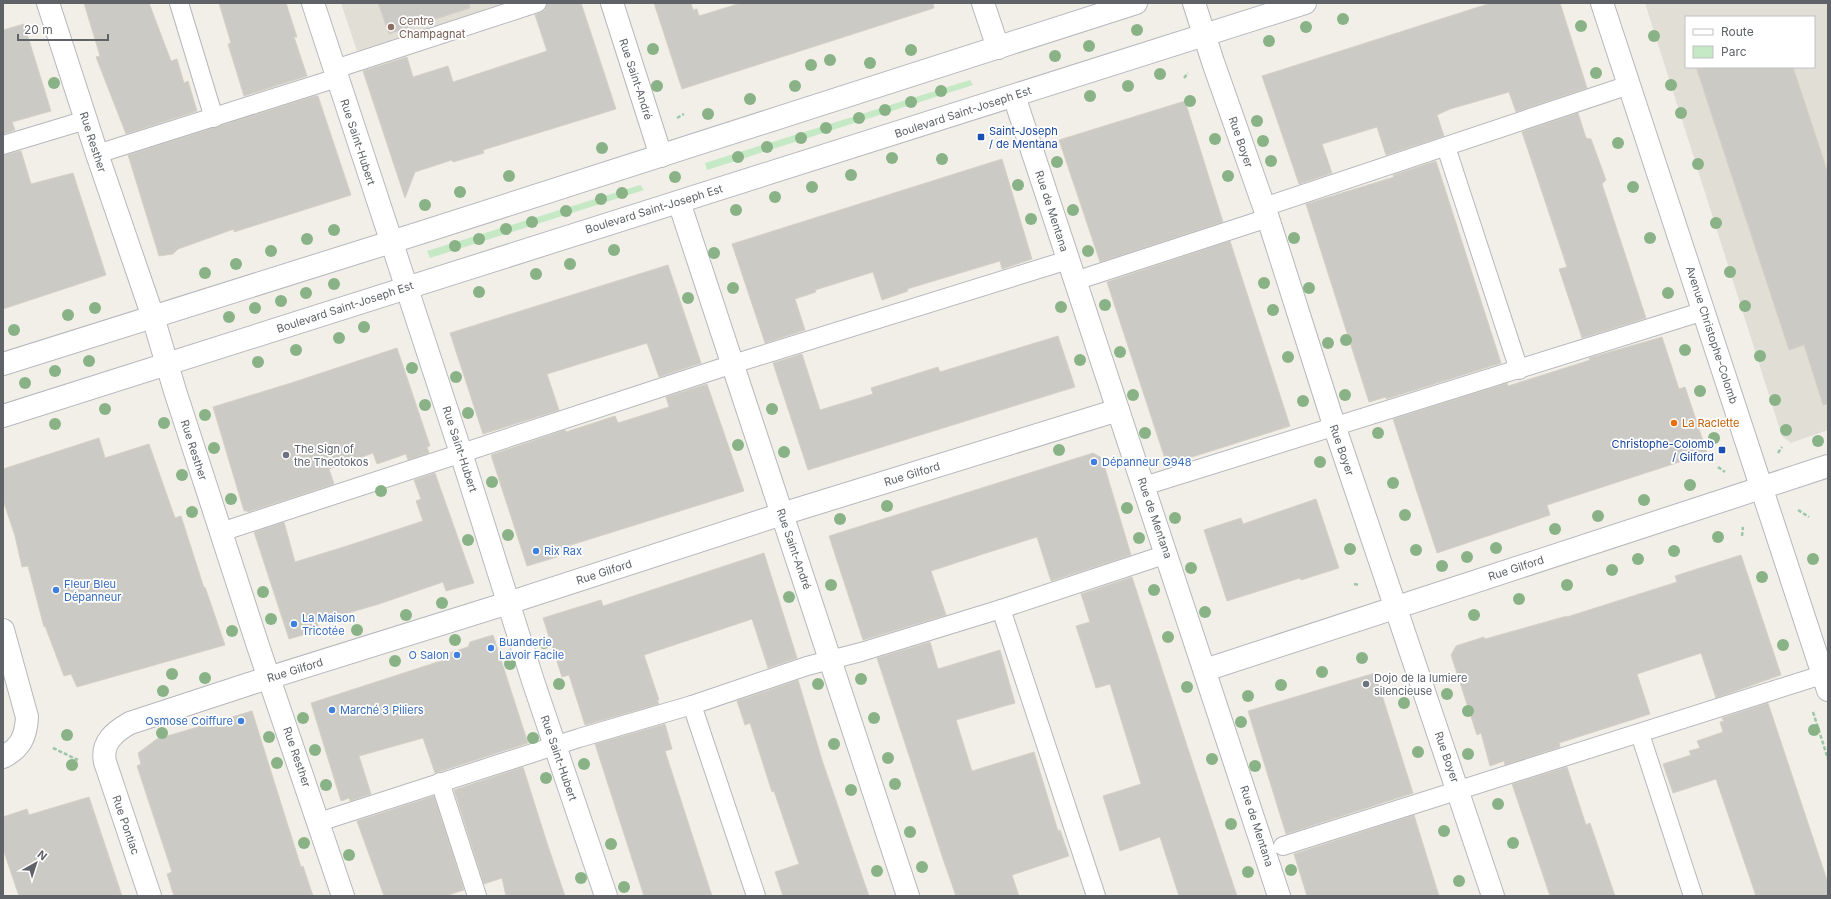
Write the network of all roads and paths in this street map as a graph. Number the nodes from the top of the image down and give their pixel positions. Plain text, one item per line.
1 (48, 3) edge
2 (179, 3) edge
3 (313, 3) edge
4 (537, 3) edge
5 (612, 3) edge
6 (983, 3) edge
7 (1136, 3) edge
8 (1194, 3) edge
9 (1305, 3) edge
10 (1602, 3) edge
11 (1204, 34) junction
12 (998, 48) junction
13 (336, 74) junction
14 (1629, 85) junction
15 (1014, 96) junction
16 (214, 118) junction
17 (86, 120) junction
18 (3, 145) edge
19 (1446, 147) junction
20 (97, 154) junction
21 (662, 156) junction
22 (679, 202) junction
23 (1266, 212) junction
24 (392, 241) junction
25 (1068, 260) junction
26 (1075, 281) junction
27 (407, 287) junction
28 (1704, 311) junction
29 (153, 317) junction
30 (3, 364) edge
31 (167, 364) junction
32 (733, 364) junction
33 (1519, 370) junction
34 (1118, 410) junction
35 (3, 416) edge
36 (1334, 428) junction
37 (1782, 446) dead end
38 (461, 453) junction
39 (1778, 454) dead end
40 (1828, 466) edge
41 (1718, 467) dead end
42 (1726, 472) dead end
43 (1144, 486) junction
44 (1762, 487) junction
45 (1798, 510) dead end
46 (782, 514) junction
47 (1809, 517) dead end
48 (1743, 527) dead end
49 (221, 532) junction
50 (1742, 536) dead end
51 (1167, 554) junction
52 (508, 603) junction
53 (1396, 607) junction
54 (1002, 609) junction
55 (3, 630) edge
56 (831, 660) junction
57 (1205, 670) junction
58 (270, 677) junction
59 (1826, 680) edge
60 (692, 704) junction
61 (1640, 734) junction
62 (555, 745) junction
63 (53, 748) dead end
64 (104, 754) joint
65 (3, 757) edge
66 (83, 762) dead end
67 (440, 782) junction
68 (1458, 791) junction
69 (319, 822) junction
70 (1283, 846) dead end
71 (150, 896) edge
72 (343, 896) edge
73 (477, 896) edge
74 (606, 896) edge
75 (756, 896) edge
76 (908, 896) edge
77 (1096, 896) edge
78 (1279, 896) edge
79 (1493, 896) edge
80 (1693, 896) edge

1 - 17 street, Rue Resther
2 - 16 lane
3 - 13 street, Rue Saint-Hubert
4 - 13 lane
5 - 21 street, Rue Saint-André
6 - 12 street
7 - 12 street
8 - 11 street, Rue Boyer
9 - 11 street, Boulevard Saint-Joseph Est
10 - 14 street, Avenue Christophe-Colomb
11 - 15 street, Boulevard Saint-Joseph Est
11 - 23 street, Rue Boyer
12 - 21 street
13 - 16 lane
13 - 24 street, Rue Saint-Hubert
14 - 19 lane
14 - 28 street, Avenue Christophe-Colomb
15 - 22 street, Boulevard Saint-Joseph Est
15 - 25 street, Rue de Mentana
16 - 20 lane
17 - 18 lane
17 - 20 street, Rue Resther
19 - 23 lane
19 - 33 lane
20 - 29 street, Rue Resther
21 - 24 street
22 - 27 street, Boulevard Saint-Joseph Est
22 - 32 street, Rue Saint-André
23 - 26 lane
23 - 36 street, Rue Boyer
24 - 27 street, Rue Saint-Hubert
24 - 29 street
25 - 26 street, Rue de Mentana
25 - 32 lane
26 - 34 street, Rue de Mentana
27 - 31 street, Boulevard Saint-Joseph Est
27 - 38 street, Rue Saint-Hubert
28 - 33 lane
28 - 44 street, Avenue Christophe-Colomb
29 - 30 street
29 - 31 street, Rue Resther
31 - 35 street, Boulevard Saint-Joseph Est
31 - 49 street, Rue Resther
32 - 38 lane
32 - 46 street, Rue Saint-André
33 - 36 lane
34 - 43 street, Rue de Mentana
34 - 46 street, Rue Gilford
36 - 43 lane
36 - 53 street, Rue Boyer
37 - 39 path
38 - 49 lane
38 - 52 street, Rue Saint-Hubert
40 - 44 street, Rue Gilford
41 - 42 path
43 - 51 street, Rue de Mentana
44 - 53 street, Rue Gilford
44 - 59 street, Avenue Christophe-Colomb
45 - 47 path
46 - 52 street, Rue Gilford
46 - 56 street, Rue Saint-André
48 - 50 path
49 - 58 street, Rue Resther
51 - 54 lane
51 - 57 street, Rue de Mentana
52 - 58 street, Rue Gilford
52 - 62 street, Rue Saint-Hubert
53 - 57 street, Rue Gilford
53 - 68 street, Rue Boyer
54 - 56 lane
54 - 77 lane
55 - 65 street
56 - 60 lane
56 - 76 street, Rue Saint-André
57 - 78 street, Rue de Mentana
58 - 64 street, Rue Gilford
58 - 69 street, Rue Resther
59 - 61 lane
60 - 62 lane
60 - 75 lane
61 - 68 lane
61 - 80 lane
62 - 67 lane
62 - 74 street, Rue Saint-Hubert
63 - 66 path
64 - 71 street, Rue Pontiac
67 - 69 lane
67 - 73 lane
68 - 70 lane
68 - 79 street, Rue Boyer
69 - 72 street, Rue Resther

